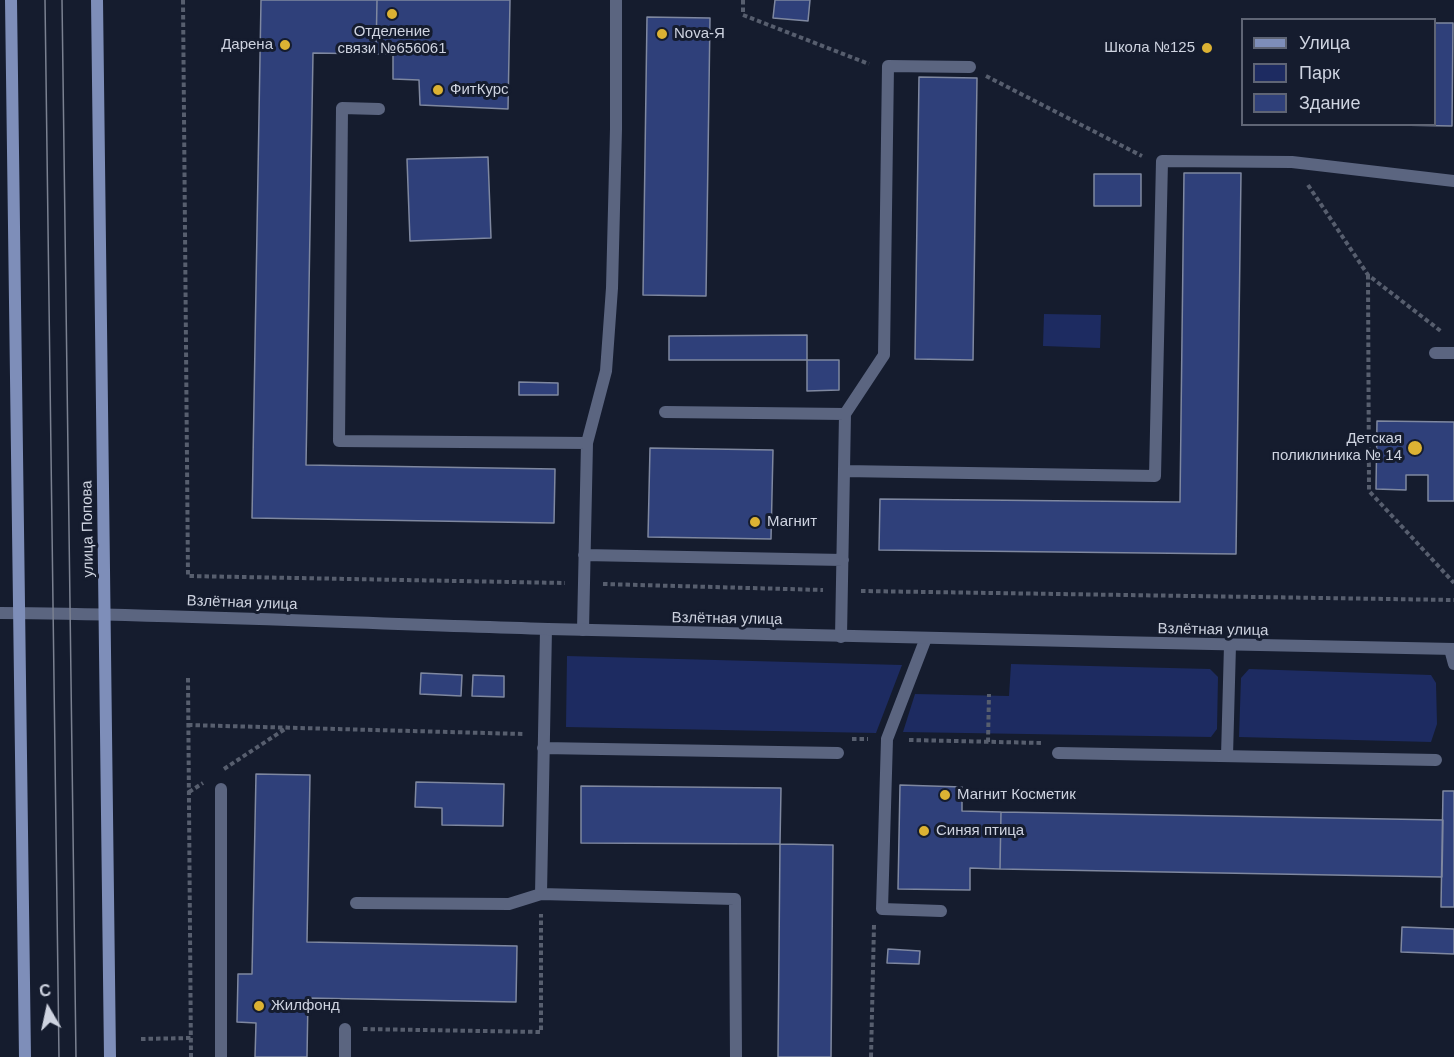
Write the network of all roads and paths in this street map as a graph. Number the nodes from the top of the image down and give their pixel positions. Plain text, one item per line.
1 (11, 0) edge
2 (96, 0) edge
3 (183, 0) edge
4 (616, 0) edge
5 (743, 0) edge
6 (888, 66) junction
7 (970, 67) joint
8 (379, 108) dead end
9 (1162, 161) junction
10 (1292, 162) junction
11 (1454, 181) edge
12 (1368, 275) junction
13 (1445, 335) dead end
14 (1435, 353) dead end
15 (1454, 353) edge
16 (665, 412) dead end
17 (845, 414) junction
18 (586, 443) junction
19 (844, 471) junction
20 (584, 555) junction
21 (843, 560) junction
22 (188, 576) dead end
23 (1454, 583) edge
24 (0, 613) edge
25 (19, 613) junction
26 (104, 614) junction
27 (546, 629) junction
28 (582, 630) junction
29 (842, 637) junction
30 (926, 638) junction
31 (1230, 645) junction
32 (1452, 649) edge
33 (1454, 664) edge
34 (188, 678) dead end
35 (989, 694) dead end
36 (288, 727) dead end
37 (988, 741) dead end
38 (543, 748) junction
39 (838, 753) dead end
40 (1058, 753) dead end
41 (1227, 756) junction
42 (1436, 760) dead end
43 (218, 773) dead end
44 (208, 779) dead end
45 (221, 789) dead end
46 (188, 792) junction
47 (541, 894) junction
48 (356, 903) dead end
49 (882, 909) junction
50 (941, 911) dead end
51 (345, 1029) joint
52 (191, 1038) junction
53 (141, 1039) dead end
54 (25, 1057) edge
55 (110, 1057) edge
56 (191, 1057) edge
57 (221, 1057) edge
58 (345, 1057) edge
59 (736, 1057) edge
60 (871, 1057) edge

1 - 25 main road
2 - 26 main road, улица Попова
3 - 22 path
4 - 18 street
5 - 6 path
6 - 7 street
6 - 17 street
7 - 9 path
8 - 18 street
9 - 10 street
9 - 19 street
10 - 11 street
10 - 12 path
12 - 13 path
12 - 23 path
14 - 15 street
16 - 17 street
17 - 19 street
18 - 20 street
19 - 21 street
20 - 21 street
20 - 28 street
21 - 29 street
24 - 25 street, Взлётная улица
25 - 26 street, Взлётная улица
25 - 54 main road
26 - 27 street, Взлётная улица
26 - 55 main road, улица Попова
27 - 28 street, Взлётная улица
27 - 38 street
28 - 29 street, Взлётная улица
29 - 30 street, Взлётная улица
30 - 31 street, Взлётная улица
30 - 49 street
31 - 32 street, Взлётная улица
31 - 41 street
32 - 33 street
34 - 46 path
35 - 37 path
36 - 43 path
38 - 39 street
38 - 47 street
40 - 41 street
41 - 42 street
44 - 46 path
45 - 57 street
46 - 52 path
47 - 48 street
47 - 51 path
47 - 59 street
49 - 50 street
49 - 60 path
51 - 58 street
52 - 53 path
52 - 56 path

